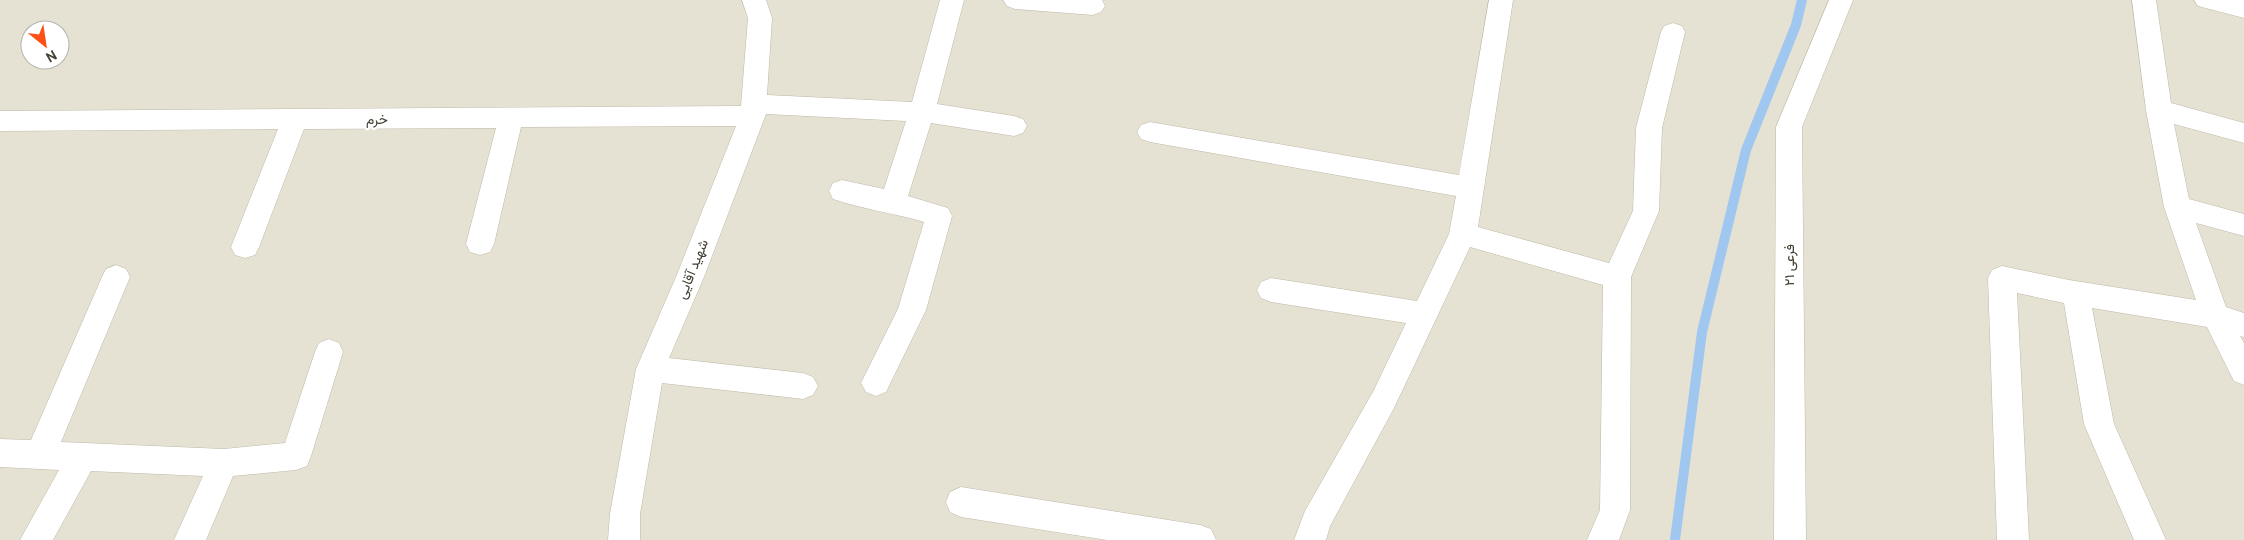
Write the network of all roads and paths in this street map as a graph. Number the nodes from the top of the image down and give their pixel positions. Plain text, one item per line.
1 (754, 0) edge
2 (952, 0) edge
3 (1016, 0) edge
4 (1502, 0) edge
5 (1841, 0) edge
6 (2144, 0) edge
7 (2206, 0) edge
8 (1092, 6) dead end
9 (2244, 9) edge
10 (1673, 32) dead end
11 (754, 110) junction
12 (2159, 110) junction
13 (922, 112) junction
14 (512, 118) junction
15 (295, 119) junction
16 (0, 121) edge
17 (1014, 126) dead end
18 (1150, 132) dead end
19 (2244, 133) edge
20 (1471, 188) junction
21 (842, 191) dead end
22 (893, 202) junction
23 (2177, 207) junction
24 (2244, 225) edge
25 (1463, 234) junction
26 (480, 244) dead end
27 (245, 248) dead end
28 (116, 277) dead end
29 (1617, 277) junction
30 (1271, 290) dead end
31 (2076, 294) junction
32 (1425, 314) junction
33 (2215, 315) junction
34 (2244, 325) edge
35 (329, 352) dead end
36 (650, 369) junction
37 (2244, 372) edge
38 (876, 383) dead end
39 (803, 386) dead end
40 (0, 453) edge
41 (40, 455) junction
42 (83, 457) junction
43 (224, 463) junction
44 (961, 502) dead end
45 (36, 540) edge
46 (190, 540) edge
47 (624, 540) edge
48 (1200, 540) edge
49 (1310, 540) edge
50 (1603, 540) edge
51 (1790, 540) edge
52 (2013, 540) edge
53 (2150, 540) edge

1 - 11 street, شهید آقایی
2 - 13 street
3 - 8 street
4 - 20 street
5 - 51 street, فرعی ۲۱
6 - 12 street
7 - 9 street
10 - 29 street
11 - 13 street, خرم
11 - 14 street, خرم
11 - 36 street, شهید آقایی
12 - 19 street
12 - 23 street
13 - 17 street, خرم
13 - 22 street
14 - 15 street, خرم
14 - 26 street
15 - 16 street, خرم
15 - 27 street
18 - 20 street
20 - 25 street
21 - 22 street
22 - 38 street
23 - 24 street
23 - 33 street
25 - 29 street
25 - 32 street
28 - 41 street
29 - 50 street
30 - 32 street
31 - 33 street
31 - 52 street
31 - 53 street
32 - 49 street
33 - 34 street
33 - 37 street
35 - 43 street
36 - 39 street
36 - 47 street, شهید آقایی
40 - 41 street
41 - 42 street
42 - 43 street
42 - 45 street
43 - 46 street
44 - 48 street

